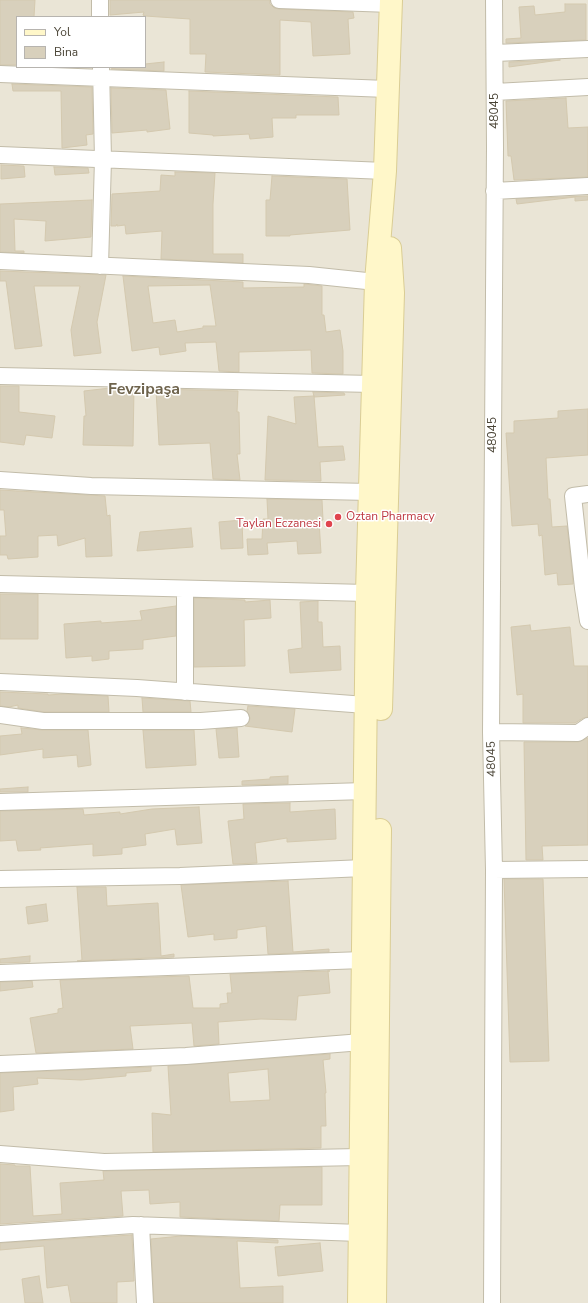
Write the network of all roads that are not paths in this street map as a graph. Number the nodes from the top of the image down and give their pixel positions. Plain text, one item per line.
1 (100, 0) edge
2 (279, 0) edge
3 (494, 0) edge
4 (391, 2) edge
5 (100, 16) edge
6 (588, 49) edge
7 (495, 53) junction
8 (101, 73) edge
9 (0, 74) edge
10 (588, 87) edge
11 (387, 89) junction
12 (495, 92) junction
13 (0, 155) edge
14 (103, 159) junction
15 (385, 171) junction
16 (588, 186) edge
17 (494, 191) junction
18 (0, 261) edge
19 (100, 266) junction
20 (376, 282) junction
21 (0, 376) edge
22 (373, 384) junction
23 (0, 480) edge
24 (370, 492) junction
25 (588, 494) edge
26 (0, 584) edge
27 (585, 588) edge
28 (184, 589) junction
29 (367, 593) junction
30 (588, 621) edge
31 (0, 682) edge
32 (185, 692) junction
33 (366, 705) junction
34 (0, 715) edge
35 (241, 718) dead end
36 (588, 726) edge
37 (492, 732) junction
38 (365, 791) junction
39 (0, 802) edge
40 (364, 868) junction
41 (588, 868) edge
42 (494, 870) junction
43 (0, 879) edge
44 (363, 960) junction
45 (0, 973) edge
46 (362, 1042) junction
47 (0, 1064) edge
48 (0, 1154) edge
49 (360, 1157) junction
50 (141, 1225) junction
51 (0, 1234) edge
52 (360, 1234) junction
53 (145, 1303) edge
54 (359, 1303) edge
55 (375, 1303) edge
56 (492, 1303) edge

1 - 5 street
2 - 4 street
3 - 7 street, 48045
4 - 11 main road
6 - 7 street
7 - 12 street, 48045
8 - 9 street
8 - 11 street
8 - 14 street
10 - 12 street
11 - 15 main road
12 - 17 street, 48045
13 - 14 street
14 - 15 street
14 - 19 street
15 - 20 main road
15 - 55 main road
16 - 17 street
17 - 37 street, 48045
18 - 19 street
19 - 20 street
20 - 22 main road
21 - 22 street
22 - 24 main road
23 - 24 street
24 - 29 main road
25 - 27 street
26 - 28 street
27 - 30 street
28 - 29 street
28 - 32 street
29 - 33 main road
31 - 32 street
32 - 33 street
33 - 38 main road
34 - 35 street
36 - 37 street
37 - 42 street, 48045
38 - 39 street
38 - 40 main road
40 - 43 street
40 - 44 main road
41 - 42 street
42 - 56 street, 48045
44 - 45 street
44 - 46 main road
46 - 47 street
46 - 49 main road
48 - 49 street
49 - 52 main road
50 - 51 street
50 - 52 street
50 - 53 street
52 - 54 main road

